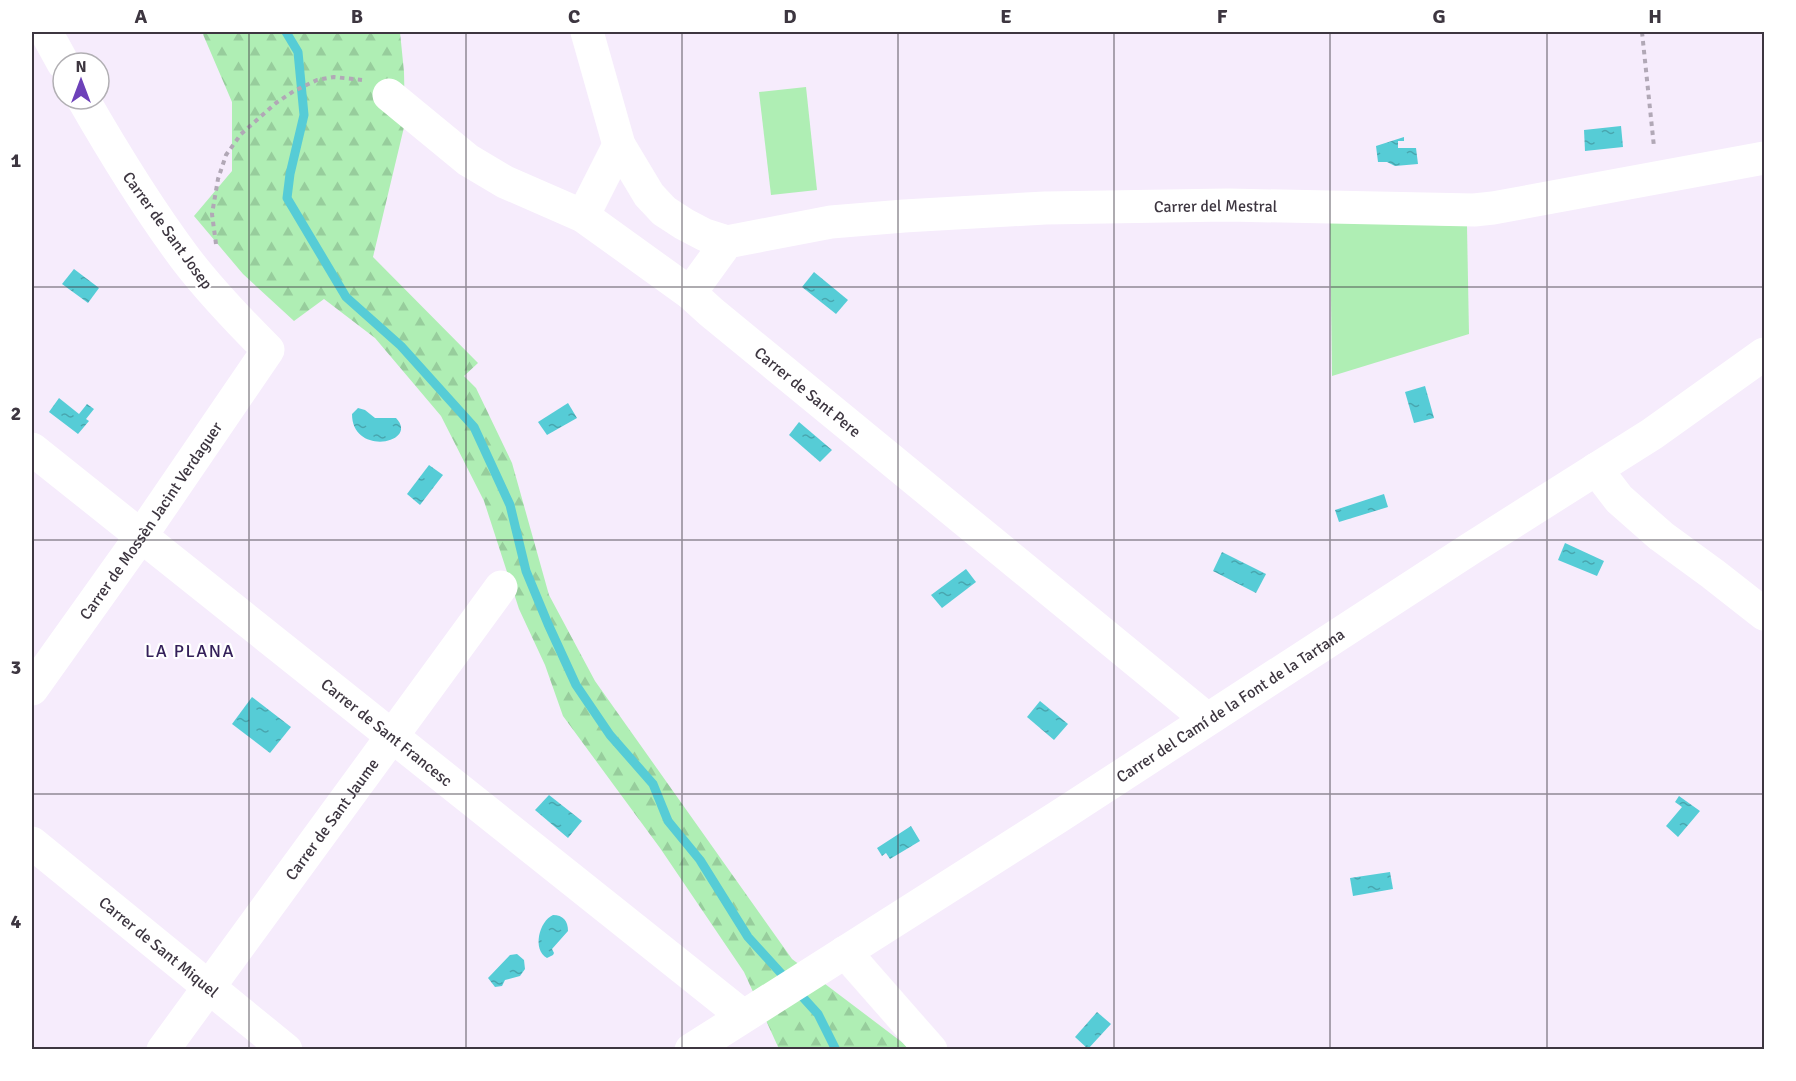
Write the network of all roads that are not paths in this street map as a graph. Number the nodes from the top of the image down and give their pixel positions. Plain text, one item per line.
1 (46, 32) edge
2 (587, 32) edge
3 (56, 51) edge
4 (389, 95) road end
5 (90, 111) edge
6 (619, 145) junction
7 (1764, 158) edge
8 (583, 216) junction
9 (727, 242) junction
10 (690, 293) junction
11 (268, 350) joint
12 (1764, 354) edge
13 (32, 449) edge
14 (1596, 469) junction
15 (141, 536) junction
16 (501, 587) dead end
17 (1764, 614) edge
18 (32, 689) edge
19 (1207, 719) junction
20 (392, 736) junction
21 (32, 843) edge
22 (845, 952) junction
23 (208, 987) junction
24 (743, 1017) junction
25 (163, 1050) edge
26 (286, 1050) edge
27 (691, 1050) edge
28 (931, 1050) edge

1 - 3 street
2 - 6 street
4 - 8 street, Carrer de Sant Pere
5 - 11 street, Carrer de Sant Josep
6 - 8 street
6 - 9 street
7 - 9 street, Carrer del Mestral
8 - 10 street, Carrer de Sant Pere
9 - 10 street
10 - 19 street, Carrer de Sant Pere
11 - 15 street, Carrer de Mossèn Jacint Verdaguer
12 - 14 street, Carrer del Camí de la Font de la Tartana
13 - 15 street, Carrer de Sant Francesc
14 - 17 street
14 - 19 street, Carrer del Camí de la Font de la Tartana
15 - 18 street, Carrer de Mossèn Jacint Verdaguer
15 - 20 street, Carrer de Sant Francesc
16 - 20 street, Carrer de Sant Jaume
19 - 22 street, Carrer del Camí de la Font de la Tartana
20 - 23 street, Carrer de Sant Jaume
20 - 24 street, Carrer de Sant Francesc
21 - 23 street, Carrer de Sant Miquel
22 - 24 street, Carrer del Camí de la Font de la Tartana
22 - 28 street
23 - 25 street, Carrer de Sant Jaume
23 - 26 street, Carrer de Sant Miquel
24 - 27 street, Carrer del Camí de la Font de la Tartana

